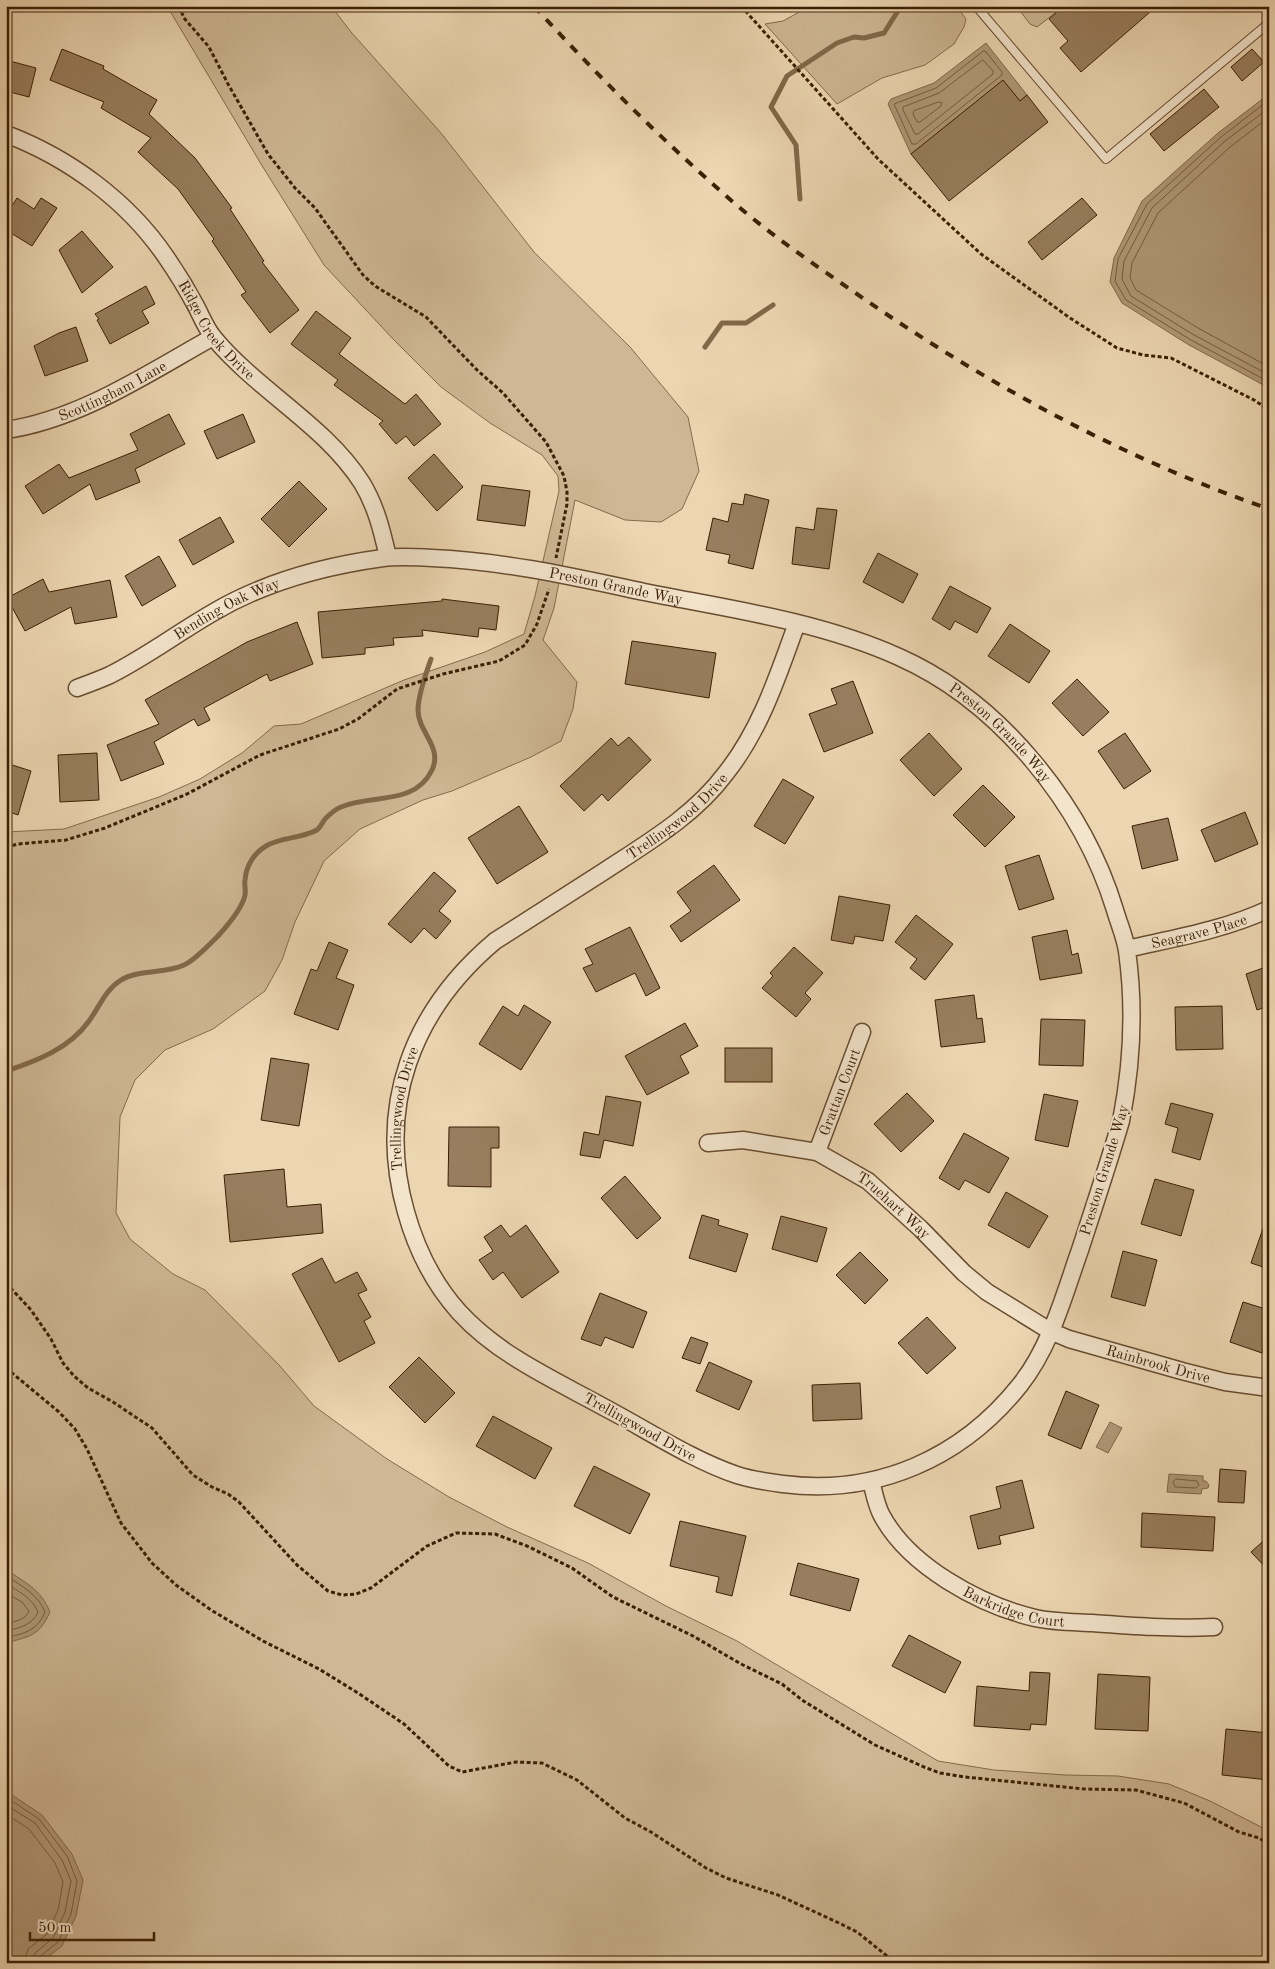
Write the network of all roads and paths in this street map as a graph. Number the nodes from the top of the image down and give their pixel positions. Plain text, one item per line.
1 (179, 6) edge
2 (741, 6) edge
3 (976, 6) edge
4 (1269, 23) edge
5 (6, 134) edge
6 (213, 337) junction
7 (1269, 410) edge
8 (6, 430) edge
9 (388, 557) junction
10 (553, 573) junction
11 (797, 623) junction
12 (77, 688) dead end
13 (6, 847) edge
14 (1269, 909) edge
15 (1127, 949) junction
16 (862, 1032) dead end
17 (708, 1143) dead end
18 (817, 1152) junction
19 (6, 1283) edge
20 (1050, 1331) junction
21 (6, 1368) edge
22 (1269, 1388) edge
23 (871, 1481) junction
24 (1214, 1627) dead end
25 (1269, 1844) edge
26 (896, 1963) edge

1 - 10 path
2 - 7 path
3 - 4 lane
5 - 6 street, Ridge Creek Drive
6 - 8 street, Scottingham Lane
6 - 9 street, Ridge Creek Drive
9 - 10 street, Preston Grande Way
9 - 12 street, Bending Oak Way
10 - 11 street, Preston Grande Way
10 - 13 path
11 - 15 street, Preston Grande Way
11 - 23 street, Trellingwood Drive
14 - 15 street, Seagrave Place
15 - 20 street, Preston Grande Way
16 - 18 street, Grattan Court
17 - 18 street, Truehart Way
18 - 20 street, Truehart Way
19 - 25 path
20 - 22 street, Rainbrook Drive
20 - 23 street, Trellingwood Drive
21 - 26 path
23 - 24 street, Barkridge Court

